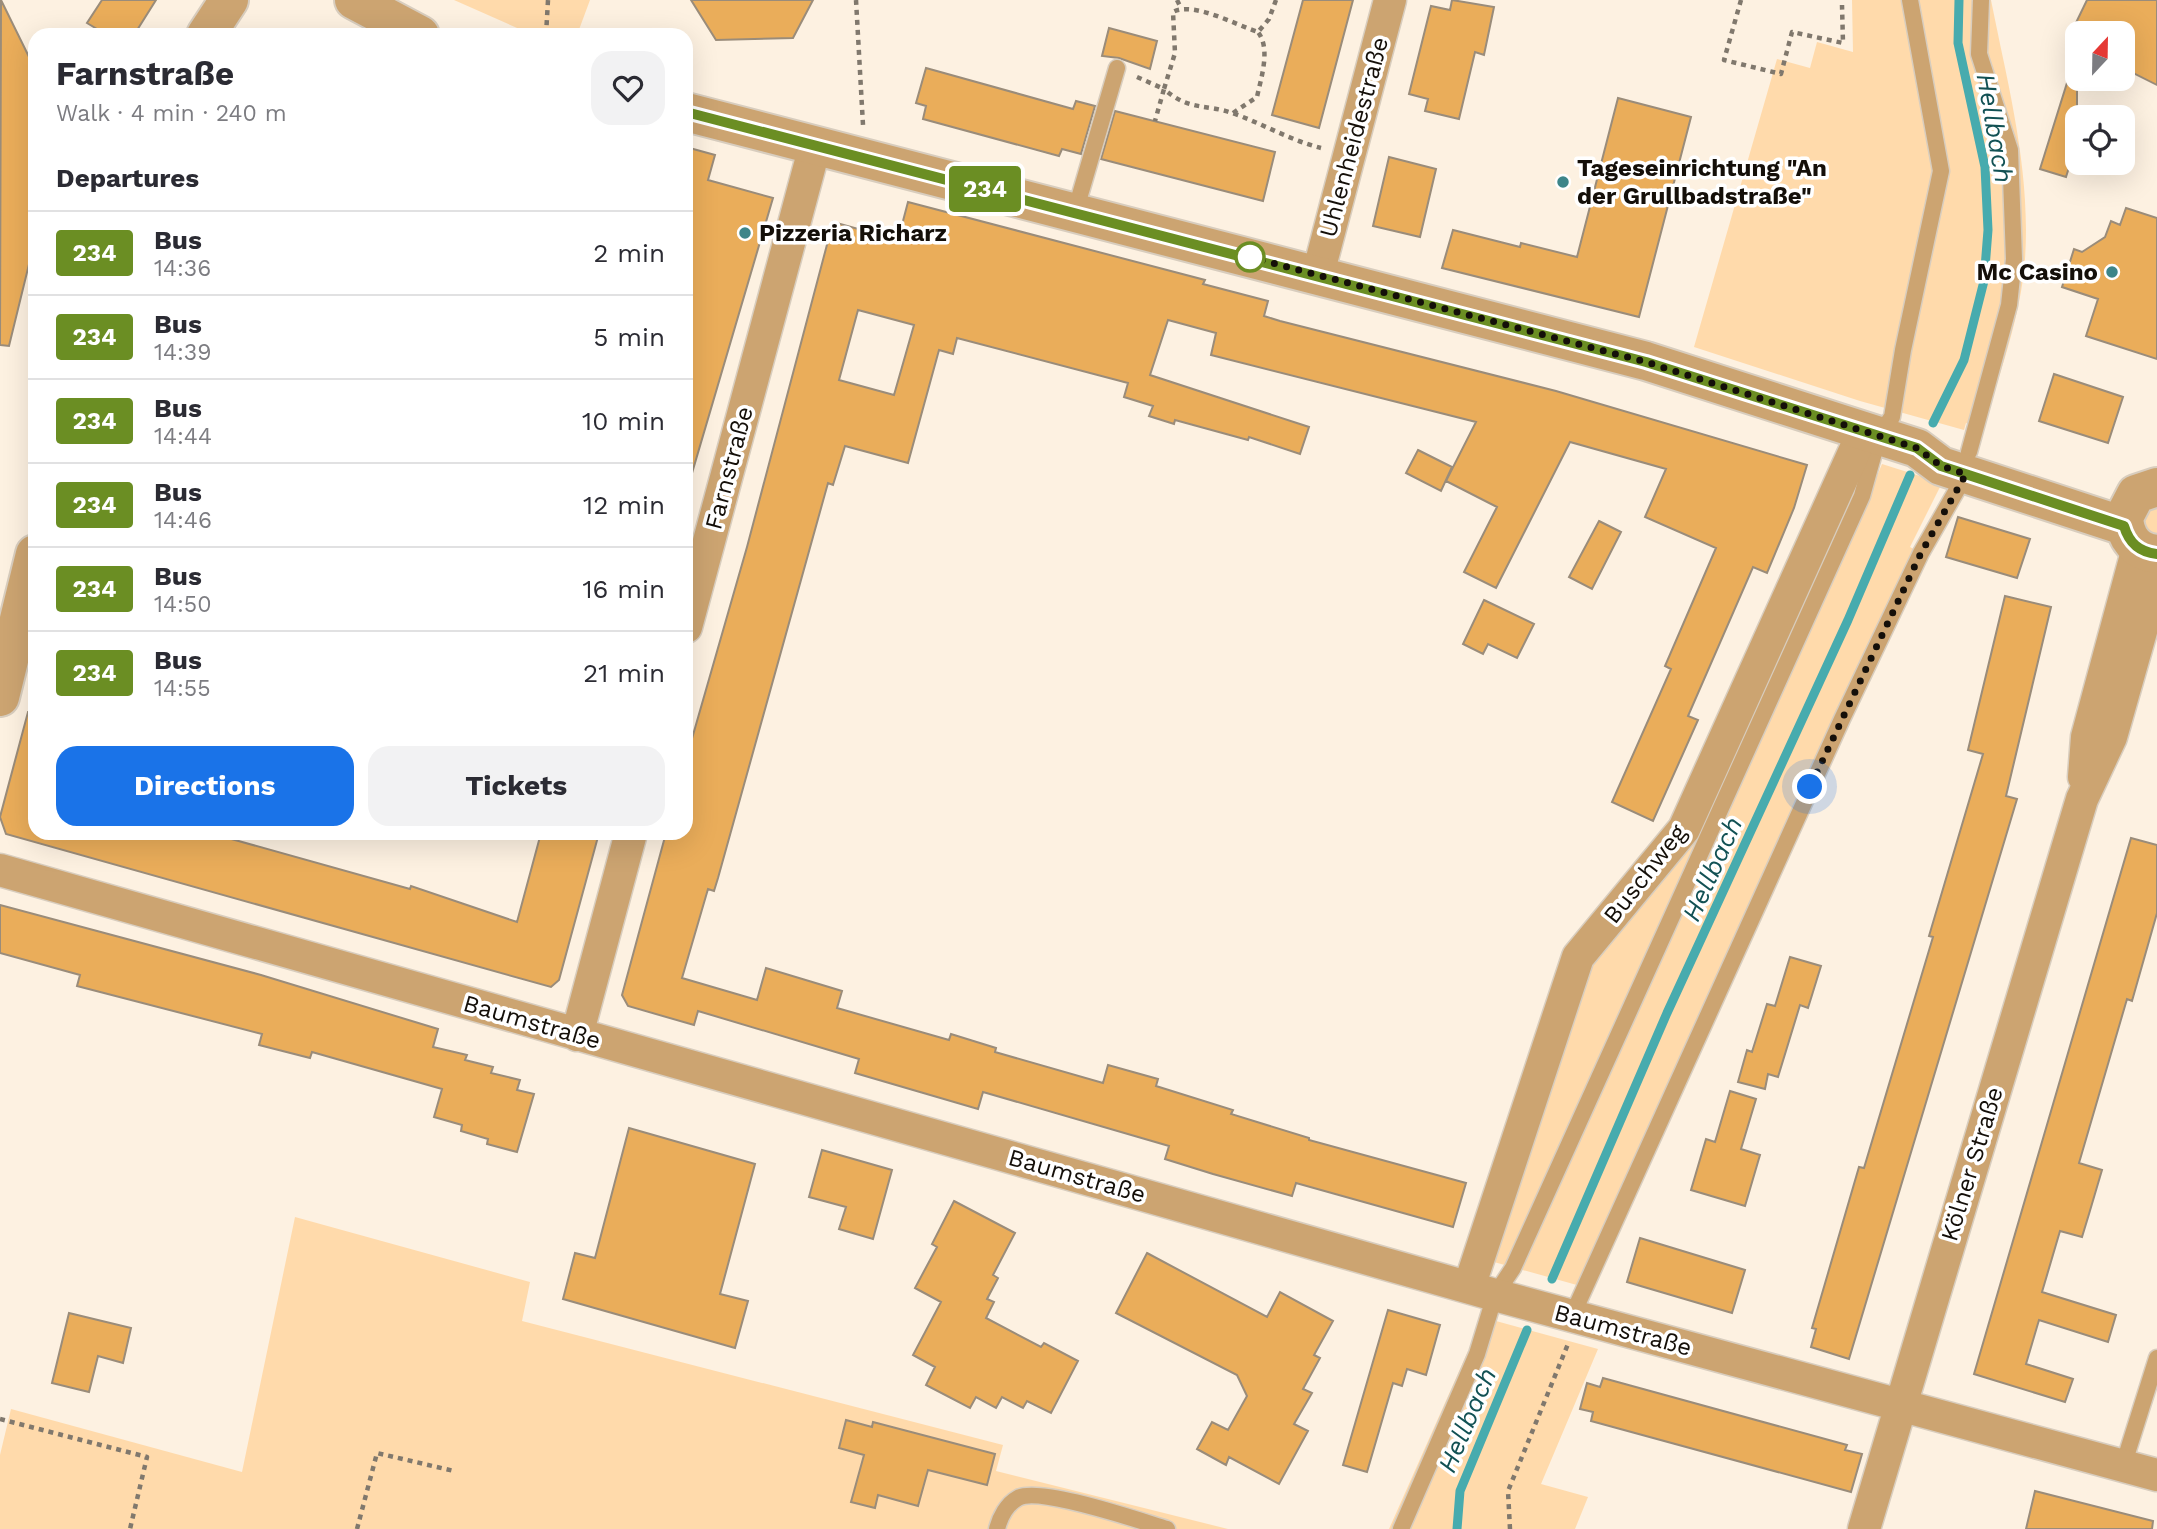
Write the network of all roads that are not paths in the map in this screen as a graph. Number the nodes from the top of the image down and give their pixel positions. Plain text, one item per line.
1 (229, 0) edge
2 (354, 0) edge
3 (1390, 0) edge
4 (1910, 0) edge
5 (1980, 0) edge
6 (211, 28) edge
7 (407, 28) edge
8 (1117, 68) road end
9 (693, 114) edge
10 (815, 146) junction
11 (1075, 212) junction
12 (1318, 274) junction
13 (1871, 433) junction
14 (1967, 463) junction
15 (2147, 519) edge
16 (693, 579) edge
17 (28, 583) edge
18 (0, 697) edge
19 (629, 840) edge
20 (0, 870) edge
21 (577, 1035) junction
22 (1482, 1291) junction
23 (1575, 1317) junction
24 (2157, 1358) edge
25 (1900, 1406) junction
26 (2123, 1466) junction
27 (2157, 1475) edge
28 (1010, 1506) junction
29 (997, 1529) edge
30 (1009, 1529) edge
31 (1167, 1529) edge
32 (1401, 1529) edge
33 (1864, 1529) edge

1 - 6 street
2 - 7 street
3 - 12 street, Uhlenheidestraße
4 - 13 lane
5 - 14 lane
8 - 11 lane
9 - 10 street
10 - 11 street
10 - 16 street, Farnstraße
11 - 12 street
12 - 13 street
13 - 14 street
13 - 22 lane
13 - 22 street, Buschweg
14 - 15 street
14 - 23 lane
15 - 25 street, Kölner Straße
17 - 18 street
19 - 21 street
20 - 21 street, Baumstraße
21 - 22 street, Baumstraße
22 - 23 street, Baumstraße
22 - 32 lane
23 - 25 street, Baumstraße
24 - 26 lane
25 - 26 street, Baumstraße
25 - 33 street, Kölner Straße
26 - 27 street, Baumstraße
28 - 29 lane
28 - 30 lane
28 - 31 lane

